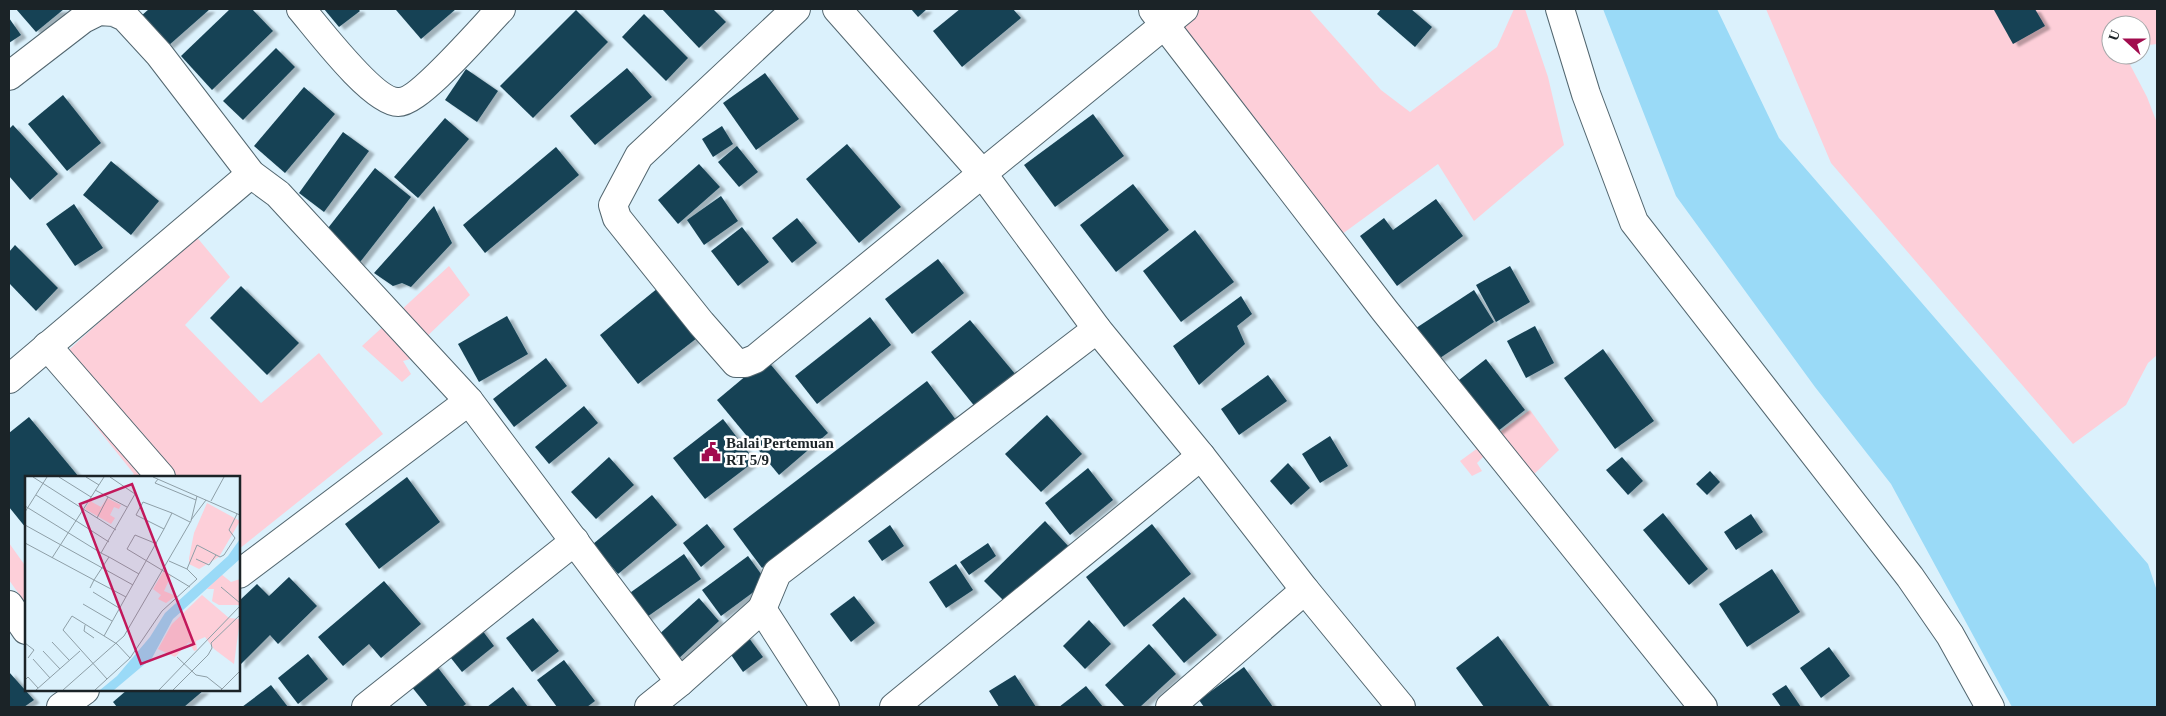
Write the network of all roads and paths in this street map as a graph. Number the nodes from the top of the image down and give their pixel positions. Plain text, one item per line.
1 (301, 9) edge
2 (501, 9) edge
3 (796, 9) edge
4 (837, 9) edge
5 (1560, 9) edge
6 (116, 11) edge
7 (1167, 14) edge
8 (9, 76) edge
9 (982, 173) junction
10 (251, 174) junction
11 (1097, 329) junction
12 (48, 346) junction
13 (9, 379) edge
14 (469, 401) junction
15 (1201, 456) junction
16 (160, 476) edge
17 (575, 541) junction
18 (240, 571) edge
19 (1305, 590) junction
20 (9, 605) edge
21 (762, 609) junction
22 (25, 629) edge
23 (680, 682) junction
24 (366, 707) edge
25 (648, 707) edge
26 (825, 707) edge
27 (894, 707) edge
28 (1170, 707) edge
29 (1401, 707) edge
30 (1703, 707) edge
31 (1990, 707) edge

1 - 2 street
3 - 9 street
4 - 9 street
5 - 31 street
6 - 8 street
6 - 10 street
7 - 9 street
7 - 30 street
9 - 11 street
10 - 12 street
10 - 14 street
11 - 15 street
11 - 21 street
12 - 13 street
12 - 16 street
14 - 17 street
14 - 18 street
15 - 19 street
15 - 27 street
17 - 23 street
17 - 24 street
19 - 28 street
19 - 29 street
20 - 22 street
21 - 23 street
21 - 26 street
23 - 25 street

